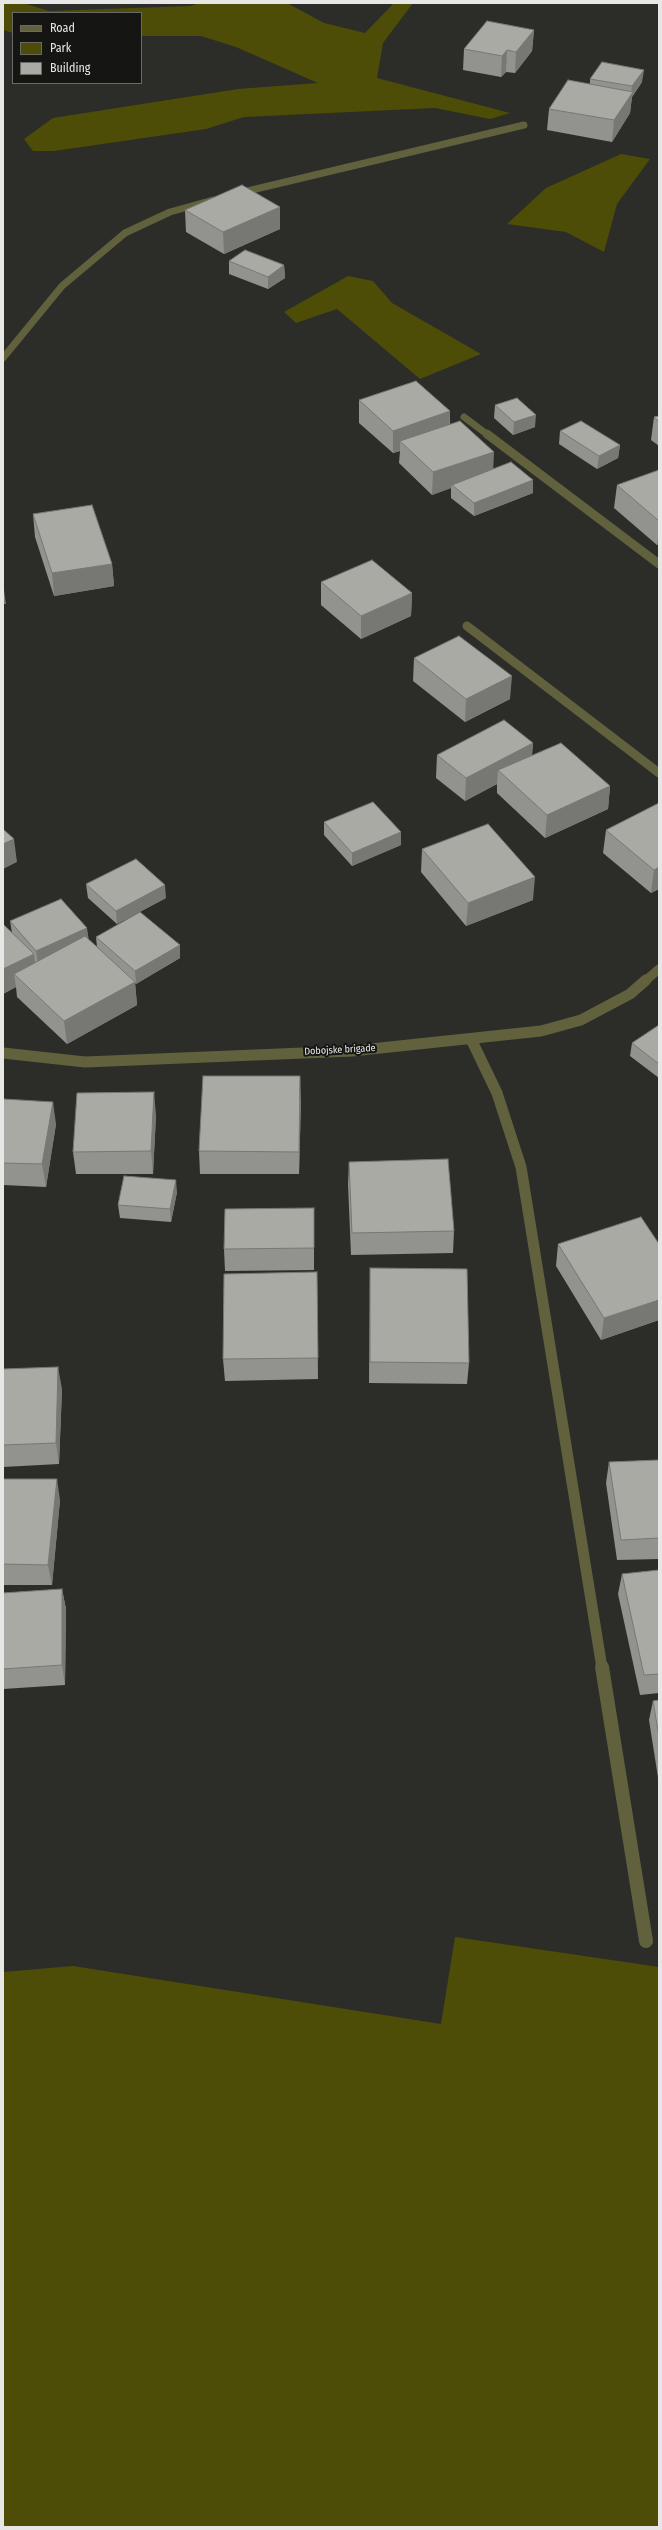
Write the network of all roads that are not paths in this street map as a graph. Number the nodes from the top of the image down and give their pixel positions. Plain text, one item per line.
1 (524, 126) dead end
2 (3, 358) edge
3 (464, 417) dead end
4 (659, 564) edge
5 (467, 626) dead end
6 (659, 773) edge
7 (659, 969) edge
8 (471, 1039) junction
9 (3, 1053) edge
10 (646, 1941) dead end

1 - 2 street
3 - 4 street
5 - 6 street
7 - 8 street, Dobojske brigade
8 - 9 street, Dobojske brigade
8 - 10 street

